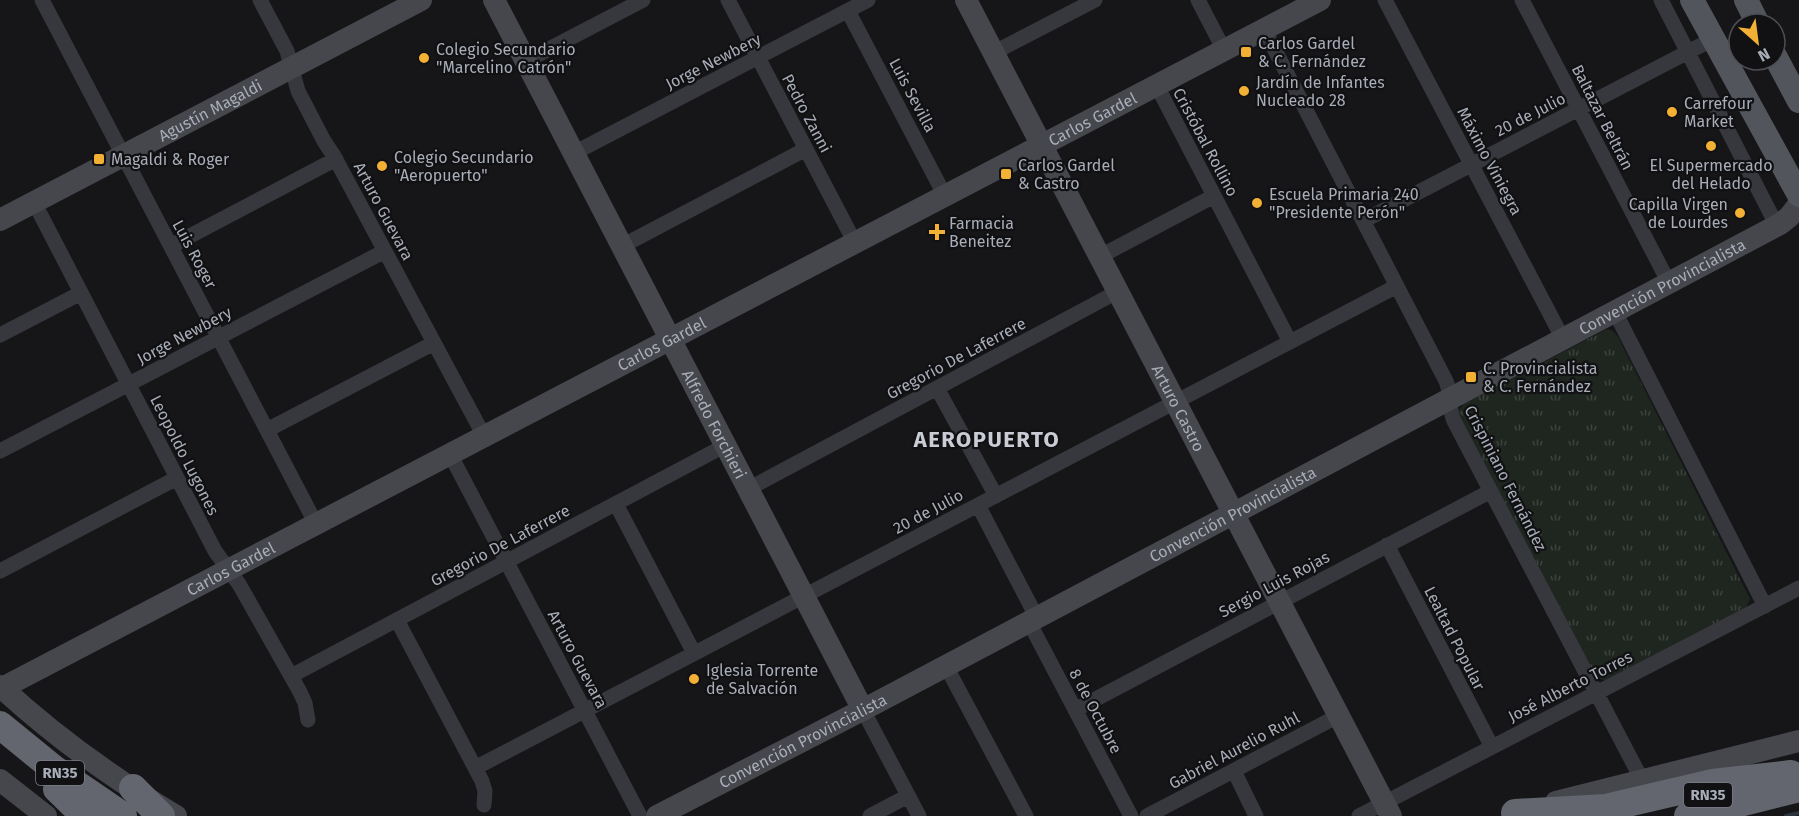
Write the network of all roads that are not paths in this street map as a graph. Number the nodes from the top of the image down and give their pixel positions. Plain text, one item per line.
1 (42, 0) edge
2 (260, 0) edge
3 (421, 0) edge
4 (494, 0) edge
5 (643, 0) edge
6 (728, 0) edge
7 (868, 0) edge
8 (966, 0) edge
9 (1095, 0) edge
10 (1198, 0) edge
11 (1318, 0) edge
12 (1385, 0) edge
13 (1522, 0) edge
14 (1661, 0) edge
15 (1692, 0) edge
16 (848, 11) junction
17 (1264, 29) junction
18 (1713, 39) junction
19 (1224, 50) junction
20 (1688, 52) junction
21 (993, 53) junction
22 (758, 57) junction
23 (526, 61) junction
24 (292, 67) junction
25 (1784, 72) edge
26 (1157, 86) junction
27 (1799, 101) edge
28 (1579, 109) junction
29 (1041, 146) junction
30 (806, 149) junction
31 (574, 153) junction
32 (123, 155) junction
33 (336, 159) junction
34 (1472, 165) junction
35 (1799, 195) edge
36 (945, 196) junction
37 (1214, 196) junction
38 (34, 202) junction
39 (1799, 204) edge
40 (0, 220) edge
41 (1363, 221) junction
42 (1777, 226) junction
43 (855, 243) junction
44 (171, 246) junction
45 (622, 246) junction
46 (385, 251) junction
47 (1099, 256) junction
48 (1669, 283) junction
49 (1397, 286) junction
50 (1117, 292) junction
51 (81, 293) junction
52 (1615, 312) junction
53 (0, 335) edge
54 (218, 338) junction
55 (670, 339) junction
56 (1563, 339) junction
57 (1290, 342) junction
58 (434, 343) junction
59 (129, 384) junction
60 (937, 388) junction
61 (1451, 399) junction
62 (1175, 402) junction
63 (267, 430) junction
64 (484, 436) junction
65 (726, 445) junction
66 (0, 451) edge
67 (450, 454) junction
68 (177, 478) junction
69 (748, 489) junction
70 (1491, 491) junction
71 (996, 496) junction
72 (616, 504) junction
73 (978, 505) junction
74 (1234, 514) junction
75 (316, 524) junction
76 (1387, 545) junction
77 (507, 562) junction
78 (228, 570) junction
79 (0, 571) edge
80 (1799, 588) edge
81 (804, 596) junction
82 (1280, 602) junction
83 (1765, 606) junction
84 (397, 620) junction
85 (1033, 620) junction
86 (694, 653) junction
87 (946, 666) junction
88 (291, 676) junction
89 (1, 687) edge
90 (1596, 693) junction
91 (863, 710) junction
92 (1075, 710) junction
93 (584, 711) junction
94 (1338, 716) junction
95 (308, 720) dead end
96 (0, 725) edge
97 (1799, 741) edge
98 (0, 745) edge
99 (1492, 747) junction
100 (475, 768) junction
101 (1234, 771) junction
102 (1796, 778) edge
103 (0, 780) edge
104 (1642, 780) junction
105 (133, 788) junction
106 (57, 789) junction
107 (908, 796) junction
108 (484, 805) dead end
109 (1388, 809) edge
110 (1508, 814) edge
111 (46, 816) edge
112 (85, 816) edge
113 (95, 816) edge
114 (123, 816) edge
115 (161, 816) edge
116 (176, 816) edge
117 (639, 816) edge
118 (657, 816) edge
119 (870, 816) edge
120 (919, 816) edge
121 (1026, 816) edge
122 (1131, 816) edge
123 (1147, 816) edge
124 (1256, 816) edge
125 (1359, 816) edge
126 (1625, 816) edge
127 (1688, 816) edge

1 - 32 street, Luis Roger
2 - 24 street, Arturo Guevara
3 - 24 street, Agustín Magaldi
4 - 23 street, Alfredo Forchieri
5 - 23 street
6 - 22 street, Pedro Zanni
7 - 16 street, Jorge Newbery
8 - 21 street, Arturo Castro
9 - 21 street
10 - 19 street
11 - 17 street, Carlos Gardel
12 - 34 street, Máximo Viniegra
13 - 28 street, Baltazar Beltrán
14 - 20 street
15 - 18 main road
16 - 22 street, Jorge Newbery
16 - 36 street, Luis Sevilla
17 - 19 street, Carlos Gardel
17 - 41 street, Crispiniano Fernández
18 - 20 street, 20 de Julio
18 - 35 main road
19 - 26 street, Carlos Gardel
20 - 28 street, 20 de Julio
20 - 42 street
21 - 29 street, Arturo Castro
22 - 30 street, Pedro Zanni
22 - 31 street, Jorge Newbery
23 - 31 street, Alfredo Forchieri
24 - 32 street, Agustín Magaldi
24 - 33 street, Arturo Guevara
25 - 27 main road
26 - 29 street, Carlos Gardel
26 - 37 street, Cristóbal Rollino
28 - 34 street, 20 de Julio
28 - 48 street, Baltazar Beltrán
29 - 36 street, Carlos Gardel
29 - 47 street, Arturo Castro
30 - 43 street, Pedro Zanni
30 - 45 street
31 - 45 street, Alfredo Forchieri
32 - 38 street, Agustín Magaldi
32 - 44 street, Luis Roger
33 - 44 street
33 - 46 street, Arturo Guevara
34 - 41 street, 20 de Julio
34 - 56 street, Máximo Viniegra
36 - 43 street, Carlos Gardel
37 - 47 street
37 - 57 street, Cristóbal Rollino
38 - 40 street, Agustín Magaldi
38 - 51 street, Leopoldo Lugones
39 - 42 street, Convención Provincialista
41 - 49 street, Crispiniano Fernández
42 - 48 street, Convención Provincialista
43 - 55 street, Carlos Gardel
44 - 54 street, Luis Roger
45 - 55 street, Alfredo Forchieri
46 - 54 street, Jorge Newbery
46 - 58 street, Arturo Guevara
47 - 50 street, Arturo Castro
48 - 52 street, Convención Provincialista
49 - 57 street, 20 de Julio
49 - 61 street, Crispiniano Fernández
50 - 60 street, Gregorio De Laferrere
50 - 62 street, Arturo Castro
51 - 53 street
51 - 59 street, Leopoldo Lugones
52 - 56 street, Convención Provincialista
52 - 83 street
54 - 59 street, Jorge Newbery
54 - 63 street, Luis Roger
55 - 64 street, Carlos Gardel
55 - 65 street, Alfredo Forchieri
56 - 61 street, Convención Provincialista
57 - 62 street, 20 de Julio
58 - 63 street
58 - 64 street, Arturo Guevara
59 - 66 street, Jorge Newbery
59 - 68 street, Leopoldo Lugones
60 - 69 street, Gregorio De Laferrere
60 - 71 street
61 - 70 street, Crispiniano Fernández
61 - 74 street, Convención Provincialista
62 - 71 street, 20 de Julio
62 - 74 street, Arturo Castro
63 - 75 street, Luis Roger
64 - 67 street, Carlos Gardel
65 - 69 street, Alfredo Forchieri
65 - 72 street, Gregorio De Laferrere
67 - 75 street, Carlos Gardel
67 - 77 street, Arturo Guevara
68 - 78 street, Leopoldo Lugones
68 - 79 street
69 - 81 street, Alfredo Forchieri
70 - 76 street, Sergio Luis Rojas
70 - 90 street, Crispiniano Fernández
71 - 73 street, 20 de Julio
72 - 77 street, Gregorio De Laferrere
72 - 86 street
73 - 81 street, 20 de Julio
73 - 85 street, 8 de Octubre
74 - 82 street, Arturo Castro
74 - 85 street, Convención Provincialista
75 - 78 street, Carlos Gardel
76 - 82 street, Sergio Luis Rojas
76 - 99 street, Lealtad Popular
77 - 84 street, Gregorio De Laferrere
77 - 93 street, Arturo Guevara
78 - 88 street, Leopoldo Lugones
78 - 89 street, Carlos Gardel
80 - 83 street, José Alberto Torres
81 - 86 street, 20 de Julio
81 - 91 street, Alfredo Forchieri
82 - 92 street, Sergio Luis Rojas
82 - 94 street, Arturo Castro
83 - 90 street, José Alberto Torres
84 - 88 street, Gregorio De Laferrere
84 - 100 street
85 - 87 street, Convención Provincialista
85 - 92 street, 8 de Octubre
86 - 93 street, 20 de Julio
87 - 91 street, Convención Provincialista
87 - 121 street
88 - 95 street, Leopoldo Lugones
89 - 105 street
90 - 99 street, José Alberto Torres
90 - 104 street, Crispiniano Fernández
91 - 107 street, Alfredo Forchieri
91 - 118 street, Convención Provincialista
92 - 122 street, 8 de Octubre
93 - 100 street, 20 de Julio
93 - 117 street, Arturo Guevara
94 - 101 street, Gabriel Aurelio Ruhl
94 - 109 street, Arturo Castro
96 - 114 highway, RN35
97 - 104 street
98 - 106 highway, RN35
99 - 109 street, José Alberto Torres
100 - 108 street
101 - 123 street, Gabriel Aurelio Ruhl
101 - 124 street
102 - 110 highway
102 - 126 highway, RN35
102 - 127 highway, RN35
103 - 111 street
104 - 110 street
105 - 115 highway
105 - 116 street
106 - 112 highway
106 - 113 highway, RN35
107 - 119 street
107 - 120 street, Alfredo Forchieri
109 - 125 street, José Alberto Torres

